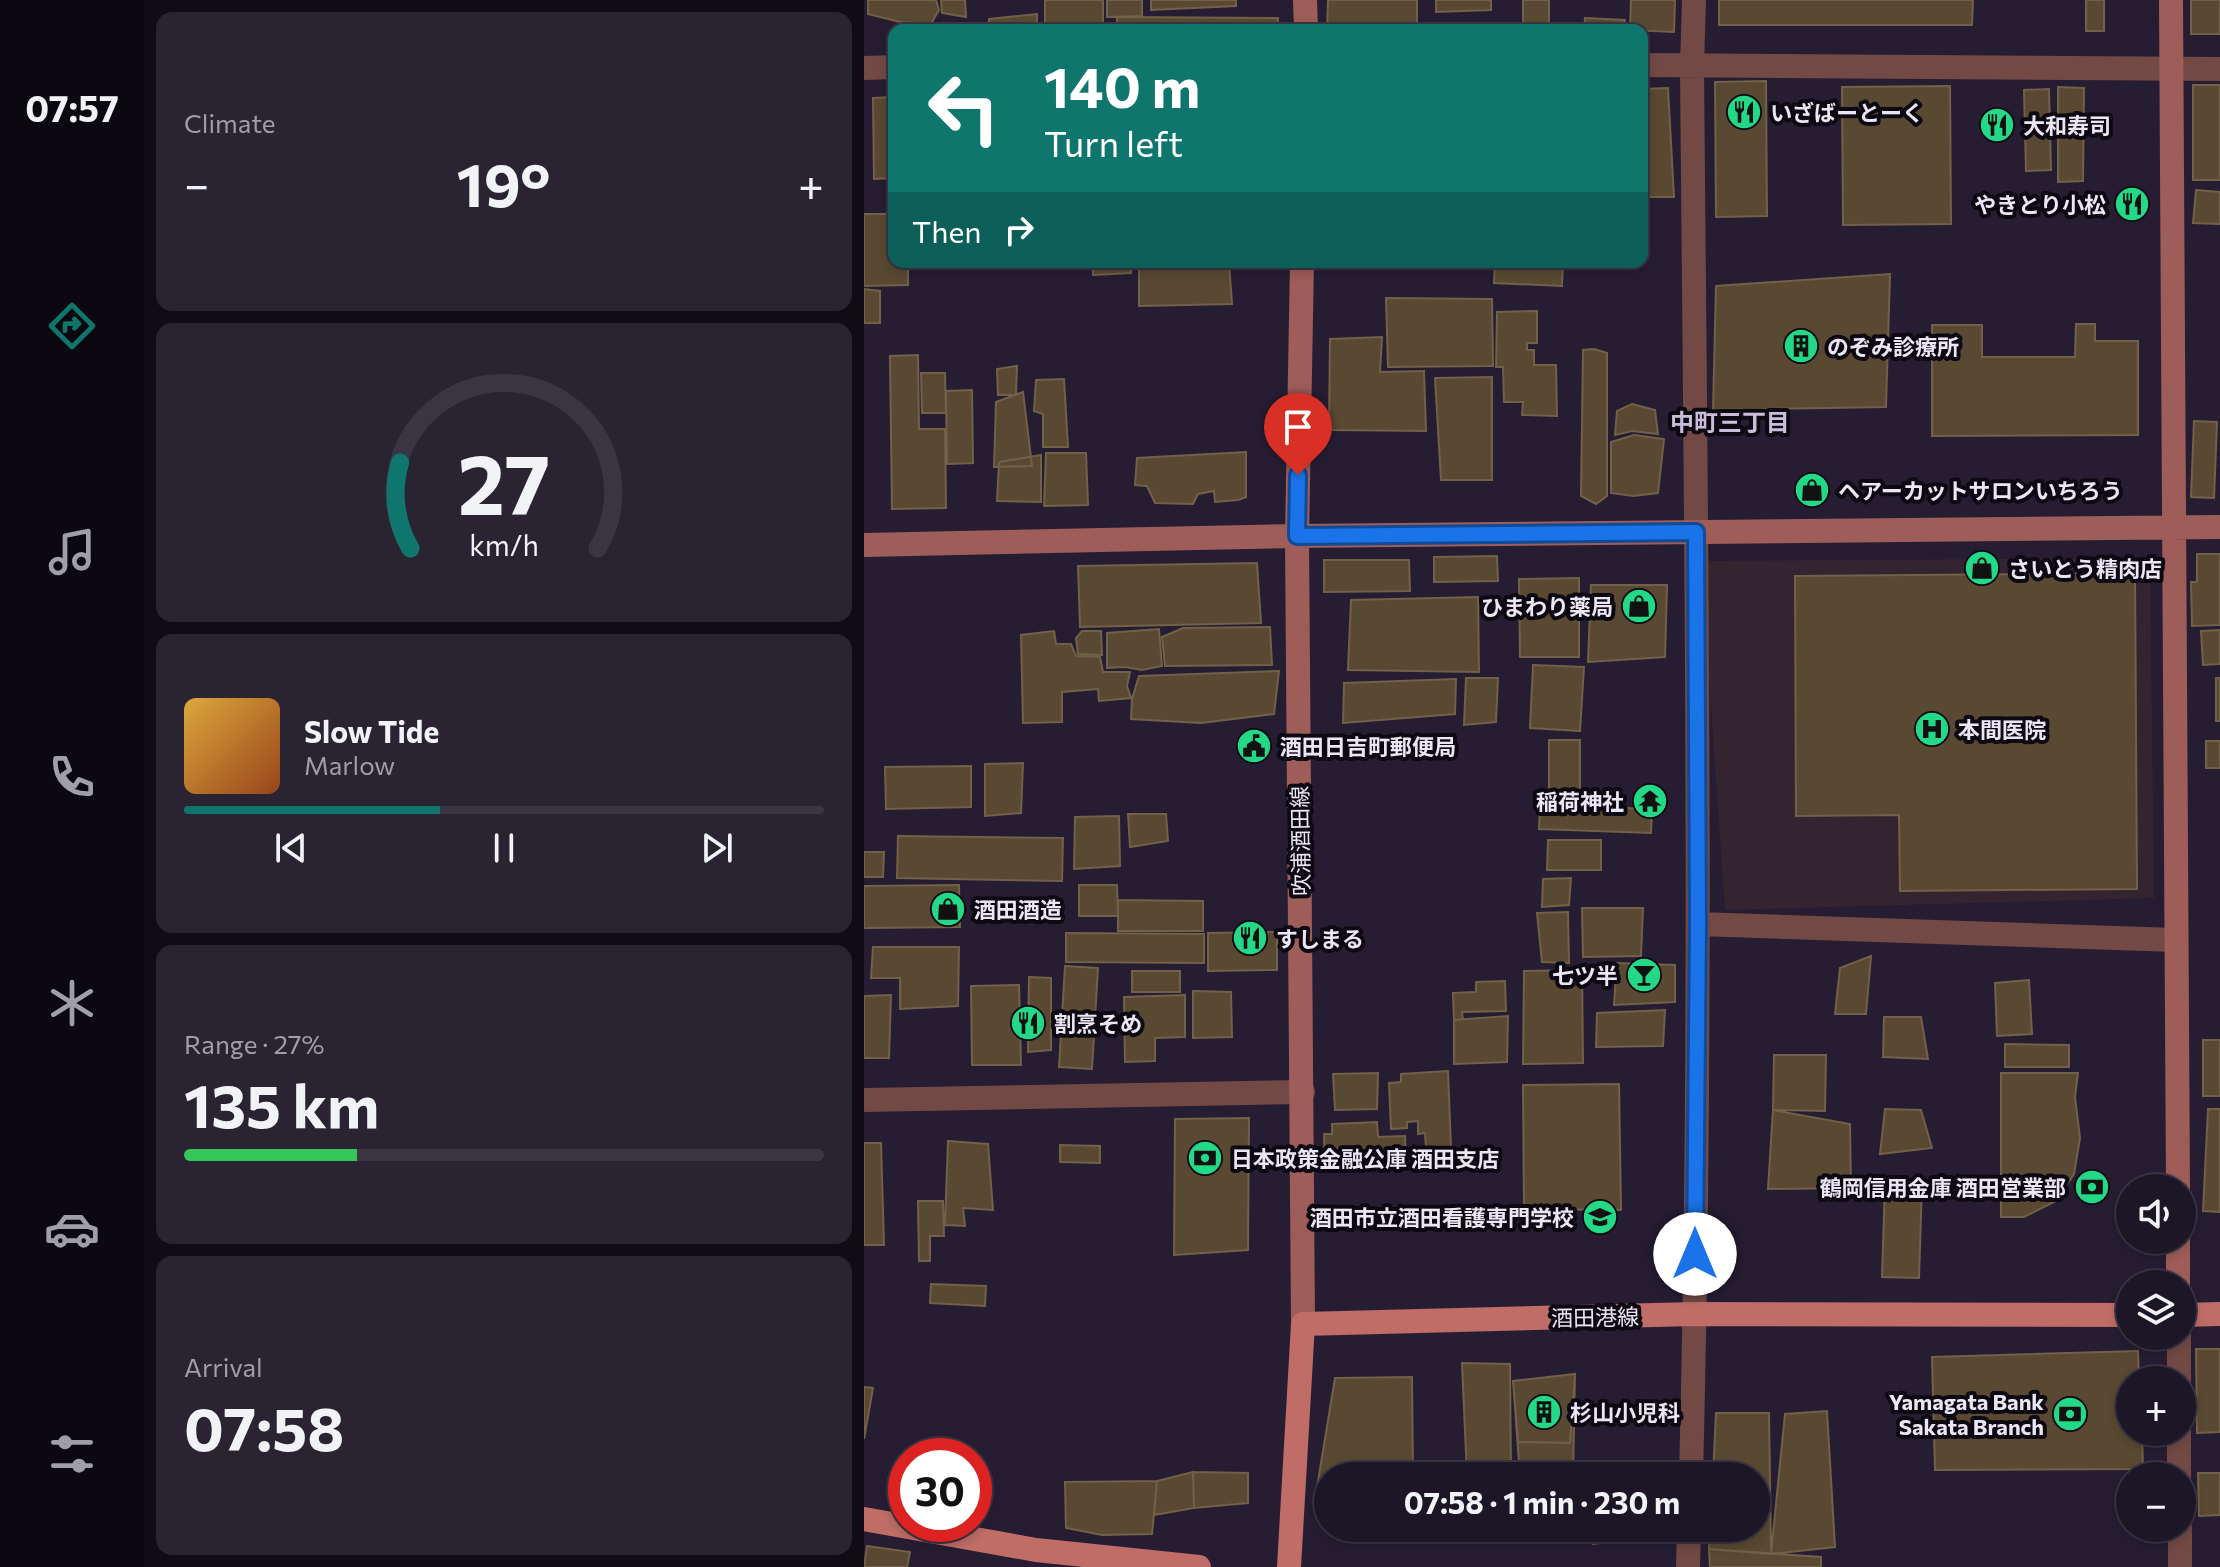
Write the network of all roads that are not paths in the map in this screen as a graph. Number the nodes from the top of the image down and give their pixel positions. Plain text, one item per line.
1 (1305, 0) edge
2 (1694, 0) edge
3 (2171, 0) edge
4 (1306, 24) edge
5 (1648, 65) edge
6 (1692, 66) junction
7 (888, 67) edge
8 (864, 68) edge
9 (2170, 69) junction
10 (2220, 69) edge
11 (1302, 268) edge
12 (2220, 527) edge
13 (2173, 528) junction
14 (1696, 532) junction
15 (1297, 536) junction
16 (864, 545) edge
17 (1698, 924) junction
18 (2176, 940) junction
19 (1303, 1092) junction
20 (864, 1100) edge
21 (2178, 1174) edge
22 (1695, 1314) junction
23 (2220, 1314) edge
24 (2116, 1315) edge
25 (2196, 1315) edge
26 (1303, 1324) junction
27 (1691, 1462) edge
28 (864, 1519) edge
29 (1689, 1542) edge
30 (2180, 1542) edge
31 (1199, 1567) edge
32 (1289, 1567) edge
33 (1688, 1567) edge
34 (2180, 1567) edge

1 - 4 street
2 - 6 street
3 - 9 street
5 - 6 street
6 - 9 street
6 - 14 street
7 - 8 street
9 - 10 street
9 - 13 street
11 - 15 street, 吹浦酒田線
12 - 13 street
13 - 14 street
13 - 18 street
14 - 15 street
14 - 17 street
15 - 16 street
15 - 19 street, 吹浦酒田線
17 - 18 street
17 - 22 street
18 - 21 street
19 - 20 street
19 - 26 street, 吹浦酒田線
22 - 24 main road, 酒田港線
22 - 26 main road, 酒田港線
22 - 27 street
23 - 25 main road
26 - 32 main road
28 - 31 main road
29 - 33 street
30 - 34 street

